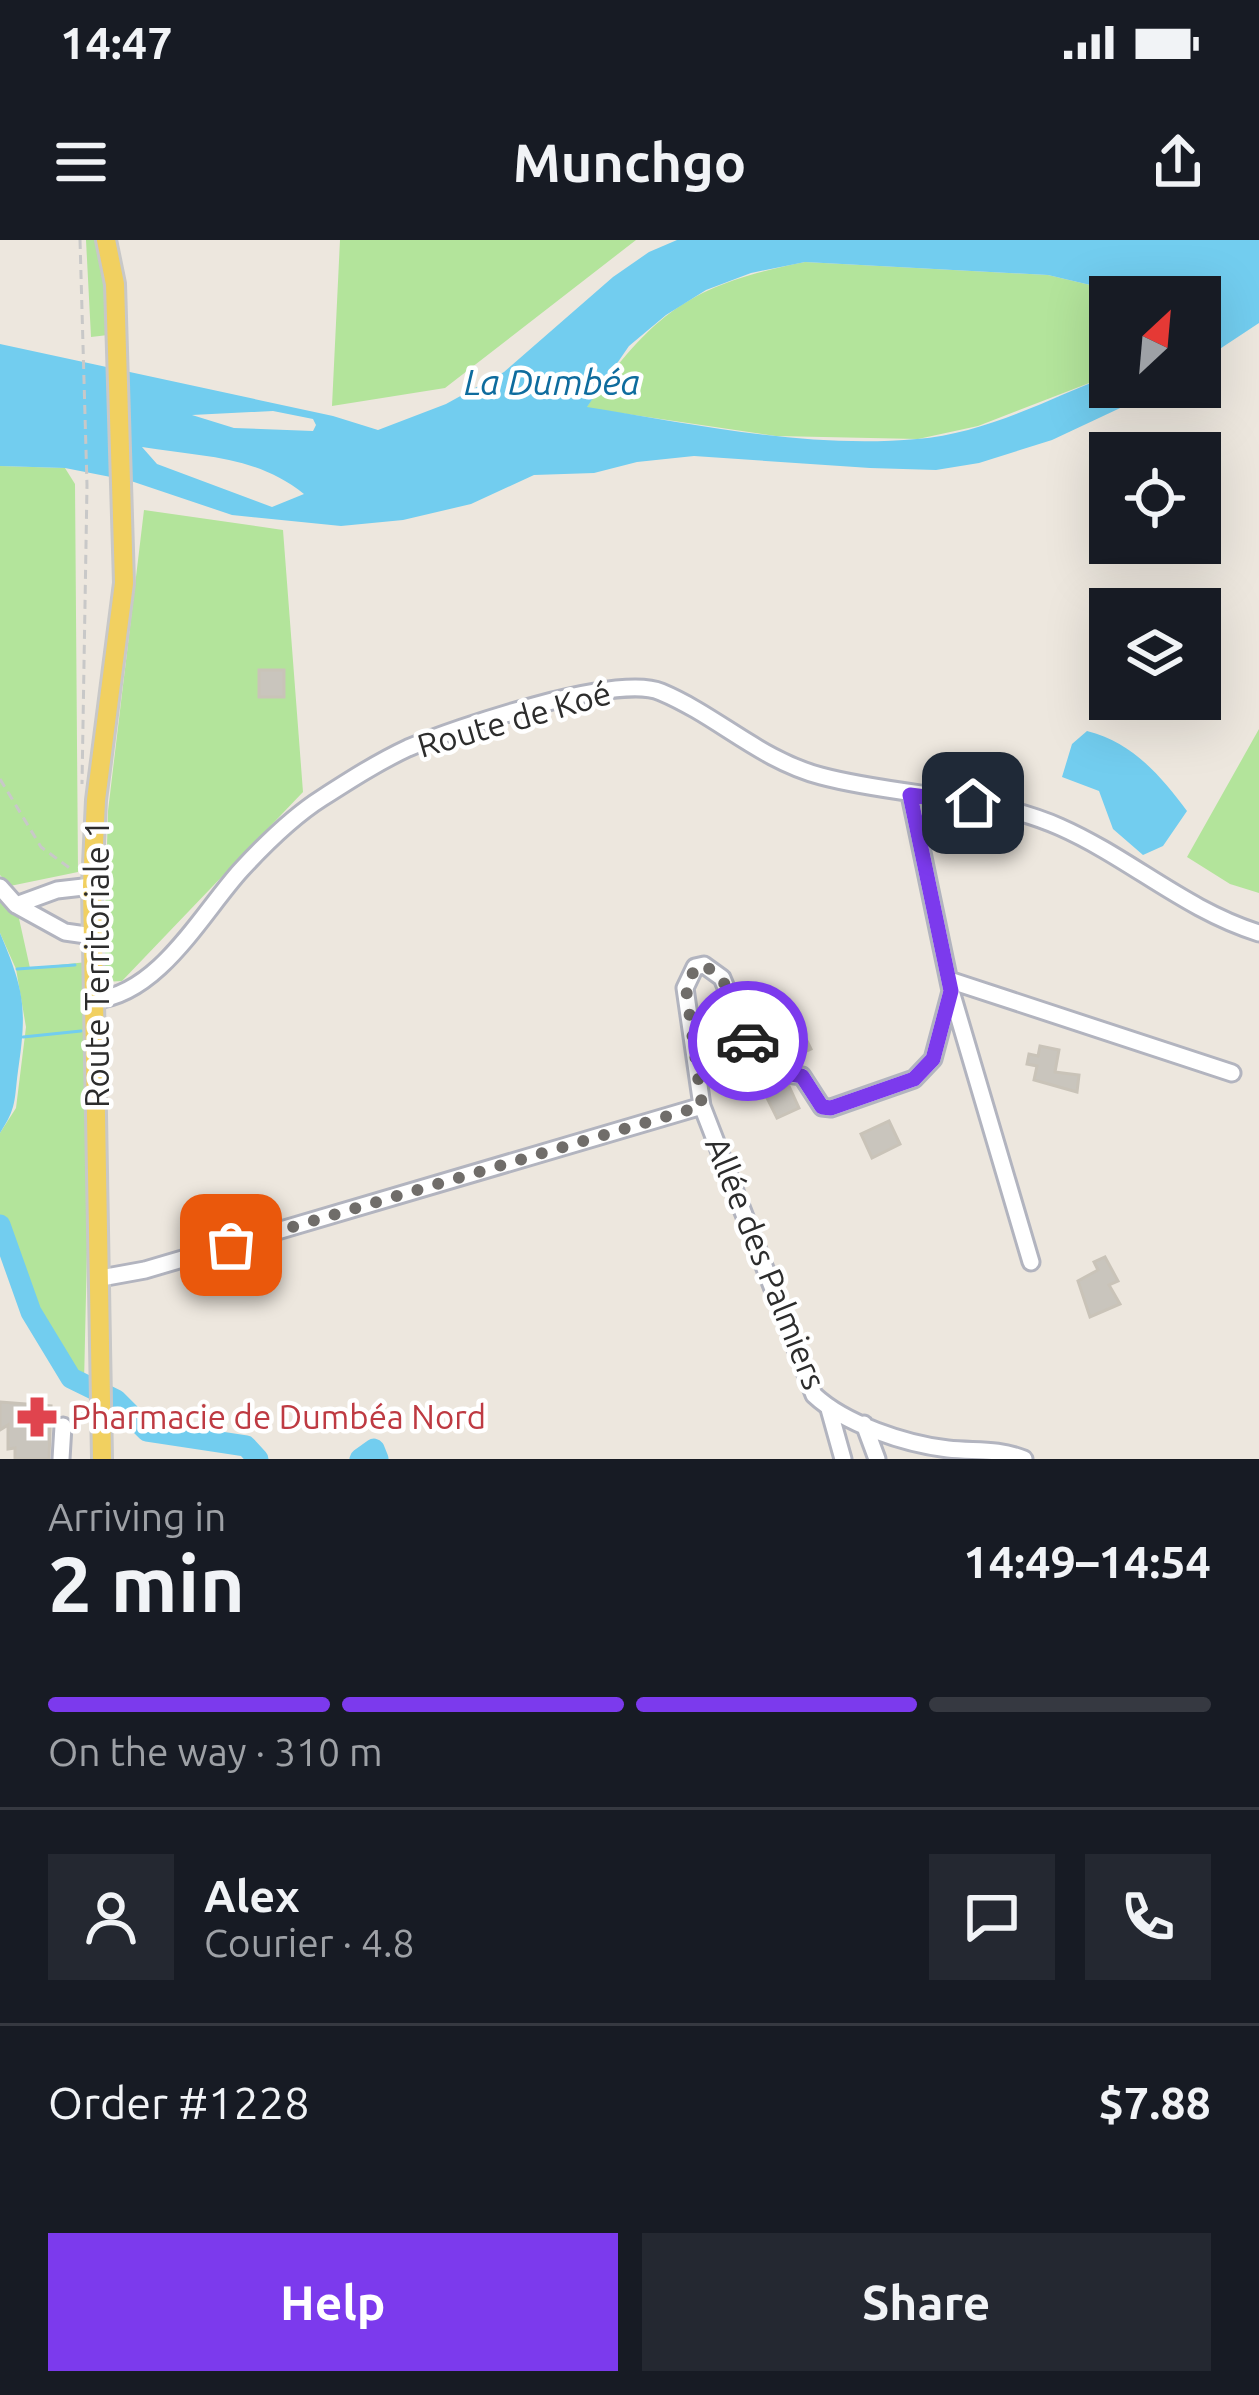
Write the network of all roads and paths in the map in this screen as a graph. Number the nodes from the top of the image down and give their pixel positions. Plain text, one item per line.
1 (80, 240) edge
2 (106, 240) edge
3 (0, 779) edge
4 (910, 795) junction
5 (82, 804) dead end
6 (71, 869) dead end
7 (86, 878) junction
8 (0, 887) edge
9 (49, 892) junction
10 (16, 905) junction
11 (1259, 933) edge
12 (93, 935) junction
13 (950, 986) junction
14 (95, 1000) junction
15 (1232, 1073) dead end
16 (702, 1106) junction
17 (1031, 1262) dead end
18 (101, 1278) junction
19 (829, 1409) junction
20 (864, 1424) junction
21 (63, 1426) dead end
22 (62, 1459) edge
23 (102, 1459) edge
24 (843, 1459) edge
25 (877, 1459) edge
26 (1024, 1459) edge

1 - 5 path
2 - 7 main road, Route Territoriale 1
3 - 6 path
4 - 11 street, Route de Koé
4 - 13 street
4 - 14 street, Route de Koé
7 - 9 street
7 - 9 path
7 - 12 main road, Route Territoriale 1
8 - 10 street
9 - 10 street
10 - 12 street
12 - 14 main road, Route Territoriale 1
13 - 15 street
13 - 16 street
13 - 17 street
14 - 18 main road, Route Territoriale 1
16 - 18 street, Allée des Palmiers
16 - 19 street, Allée des Palmiers
18 - 23 main road, Route Territoriale 1
19 - 20 street, Allée des Palmiers
19 - 24 street
20 - 25 street
20 - 26 street, Allée des Palmiers
21 - 22 street

